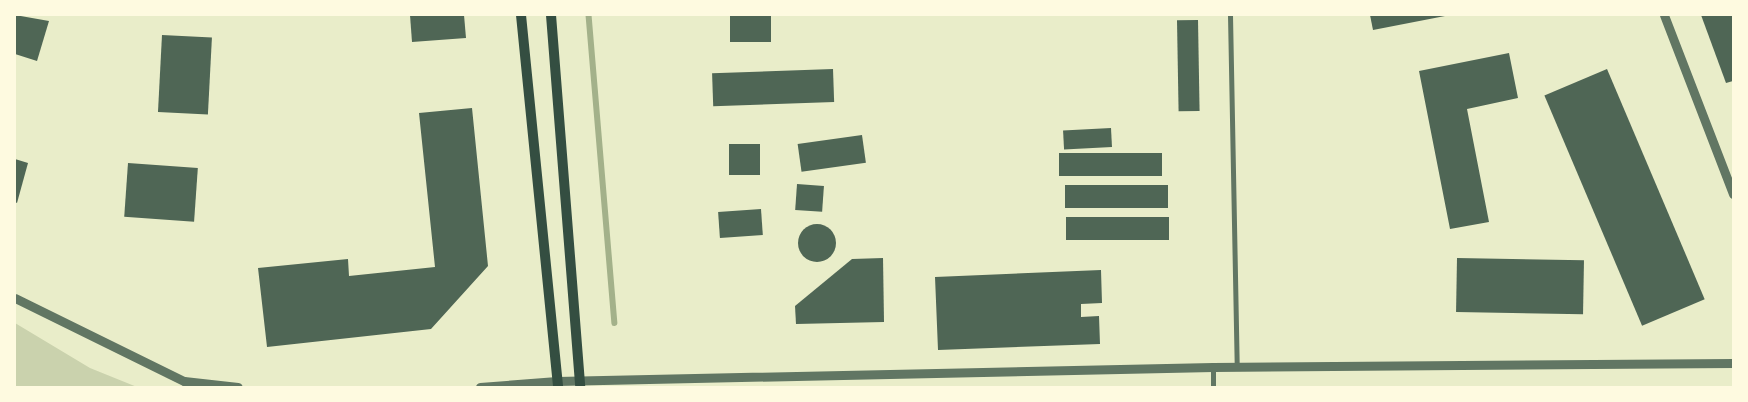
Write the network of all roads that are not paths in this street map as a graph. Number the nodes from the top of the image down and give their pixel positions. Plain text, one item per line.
1 (521, 15) edge
2 (551, 15) edge
3 (1230, 15) edge
4 (1664, 15) edge
5 (1733, 194) edge
6 (15, 298) edge
7 (1733, 363) edge
8 (1212, 367) junction
9 (1236, 367) junction
10 (558, 384) edge
11 (580, 385) edge
12 (238, 387) edge
13 (480, 387) edge
14 (1213, 387) edge

1 - 10 main road
2 - 11 main road
3 - 9 street
4 - 5 street
6 - 12 street
7 - 9 street
8 - 9 street
8 - 11 street
8 - 14 street
10 - 11 street
10 - 13 street

